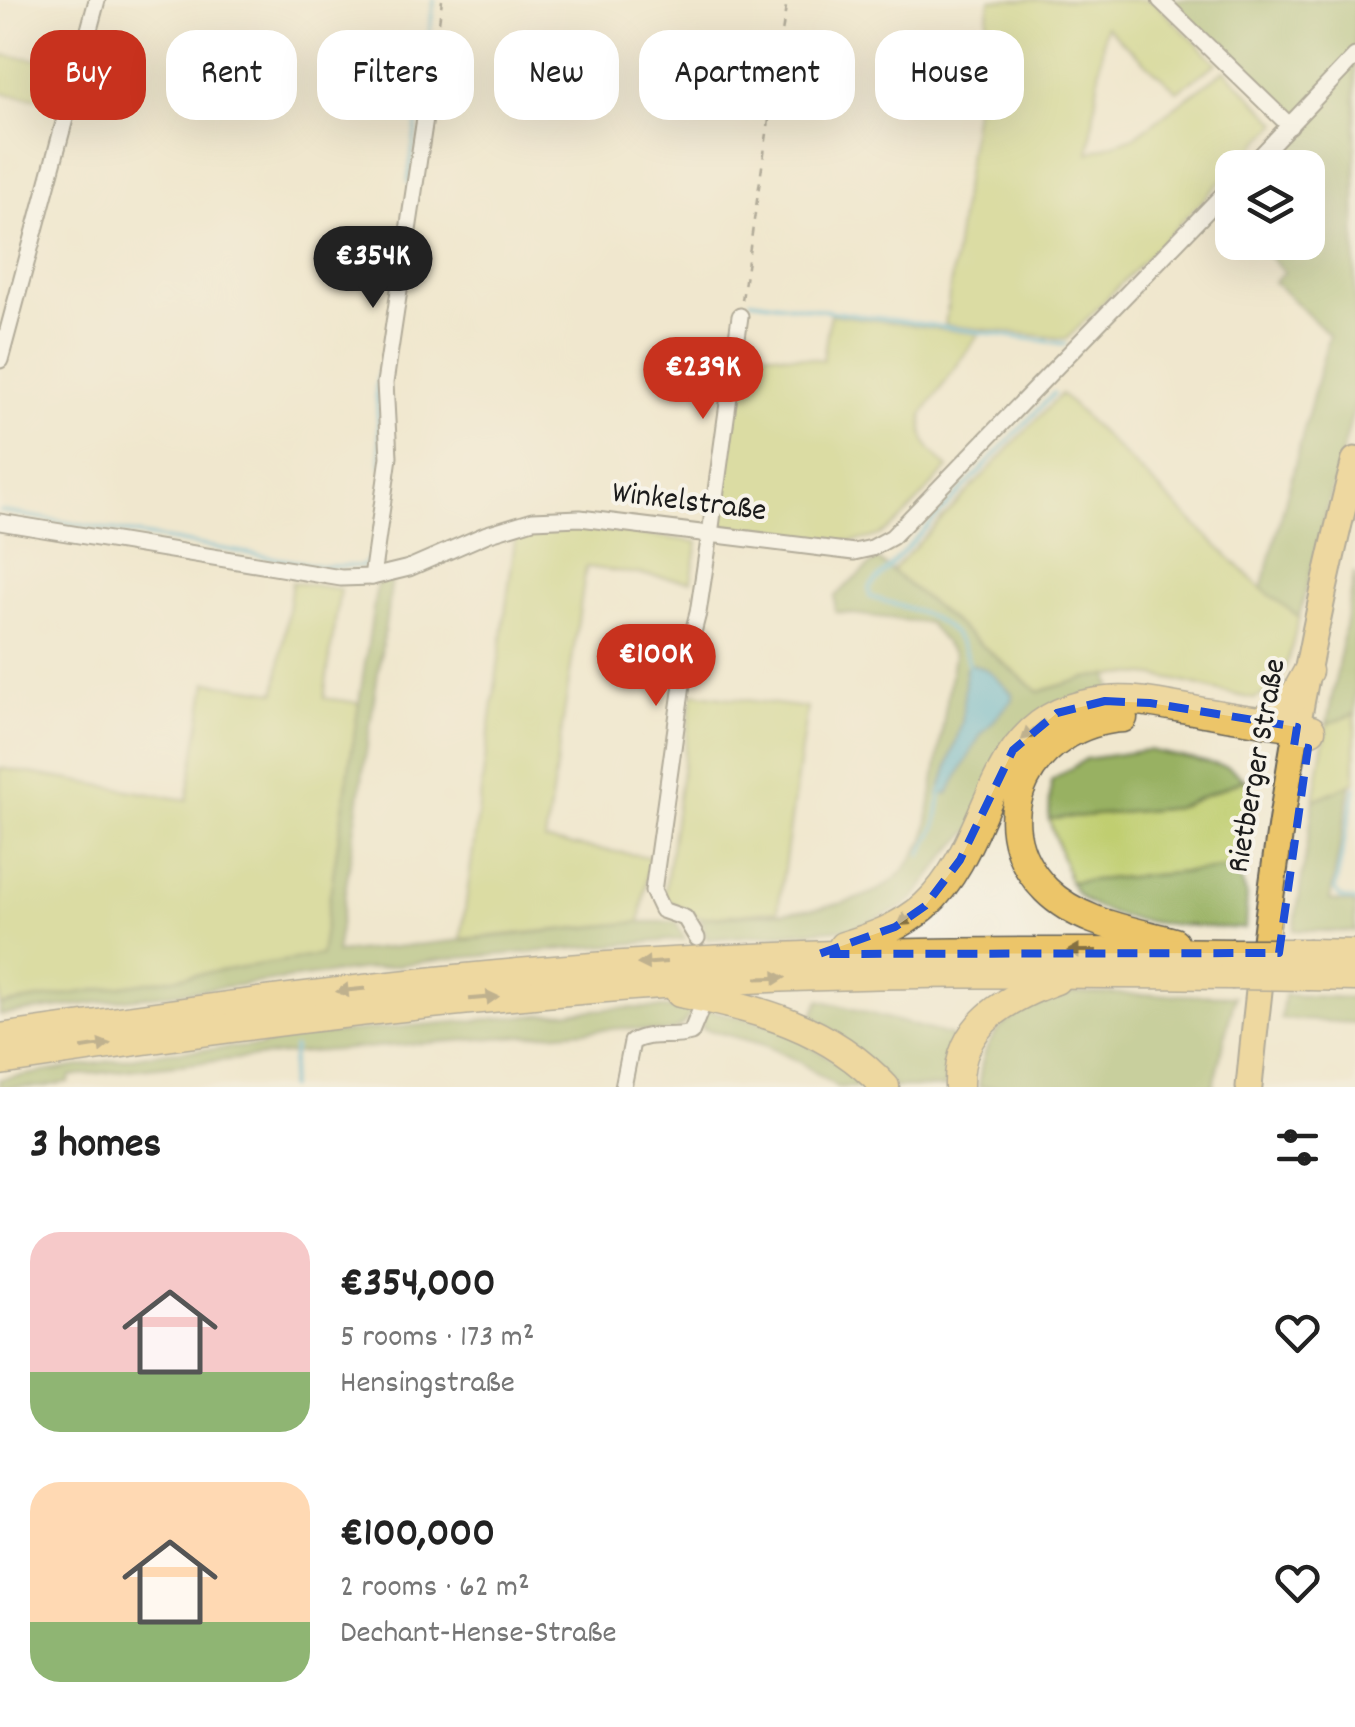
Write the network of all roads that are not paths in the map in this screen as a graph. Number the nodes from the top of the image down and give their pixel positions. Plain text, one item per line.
1 (97, 0) edge
2 (1160, 0) edge
3 (1355, 56) edge
4 (425, 120) edge
5 (1290, 126) junction
6 (1267, 150) edge
7 (1215, 203) edge
8 (740, 316) road end
9 (0, 360) edge
10 (1355, 460) edge
11 (1355, 512) edge
12 (0, 522) edge
13 (710, 535) junction
14 (372, 577) junction
15 (1308, 671) junction
16 (1261, 721) junction
17 (1303, 738) junction
18 (697, 938) dead end
19 (820, 954) junction
20 (1355, 954) edge
21 (1225, 960) junction
22 (1309, 965) junction
23 (1076, 973) junction
24 (1355, 977) edge
25 (639, 986) junction
26 (700, 1011) dead end
27 (0, 1038) edge
28 (0, 1061) edge
29 (623, 1087) edge
30 (885, 1087) edge
31 (959, 1087) edge
32 (1249, 1087) edge
33 (1266, 1087) edge

1 - 9 street
2 - 5 street
3 - 5 street
4 - 14 street
5 - 6 street
7 - 13 street, Winkelstraße
8 - 13 street
10 - 15 main road, Rietberger Straße
11 - 17 main road, Rietberger Straße
12 - 14 street, Winkelstraße
13 - 14 street, Winkelstraße
13 - 18 street
15 - 16 highway
15 - 17 main road, Rietberger Straße
16 - 17 highway
16 -> 19 highway
17 - 21 highway
17 - 32 main road, Rietberger Straße
17 - 33 main road, Rietberger Straße
21 -> 19 highway
19 -> 27 highway
20 - 22 highway
21 - 22 highway, bridge
21 - 23 highway
22 - 24 highway
25 -> 23 highway
23 - 31 highway
28 -> 25 highway
25 - 30 highway
26 - 29 street

